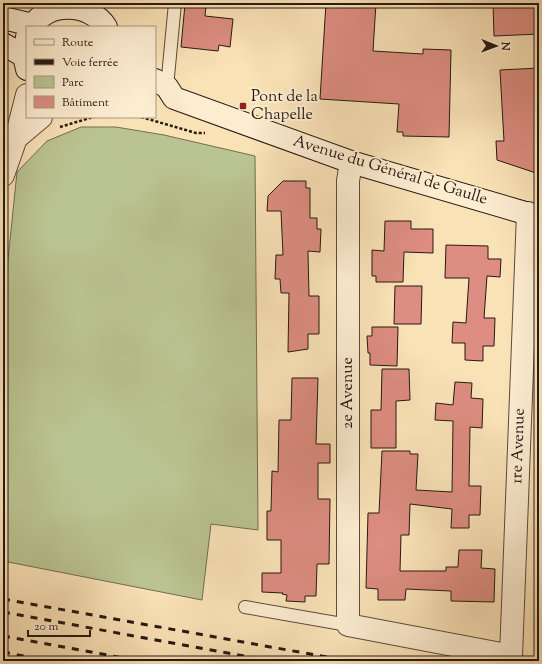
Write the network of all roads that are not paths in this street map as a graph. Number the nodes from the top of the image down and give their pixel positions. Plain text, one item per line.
1 (175, 3) edge
2 (97, 14) edge
3 (3, 18) edge
4 (36, 26) edge
5 (26, 40) edge
6 (26, 43) edge
7 (3, 44) edge
8 (163, 91) edge
9 (26, 99) edge
10 (40, 118) edge
11 (16, 138) junction
12 (351, 162) junction
13 (3, 175) edge
14 (534, 215) edge
15 (244, 607) dead end
16 (348, 625) junction

1 - 8 lane
2 - 4 street
3 - 5 street
6 - 7 street
8 - 12 street, Avenue du Général de Gaulle
9 - 11 street
10 - 11 street
11 - 13 street
12 - 14 street, Avenue du Général de Gaulle
12 - 16 street, 2e Avenue
14 - 16 street, 1re Avenue
15 - 16 lane

